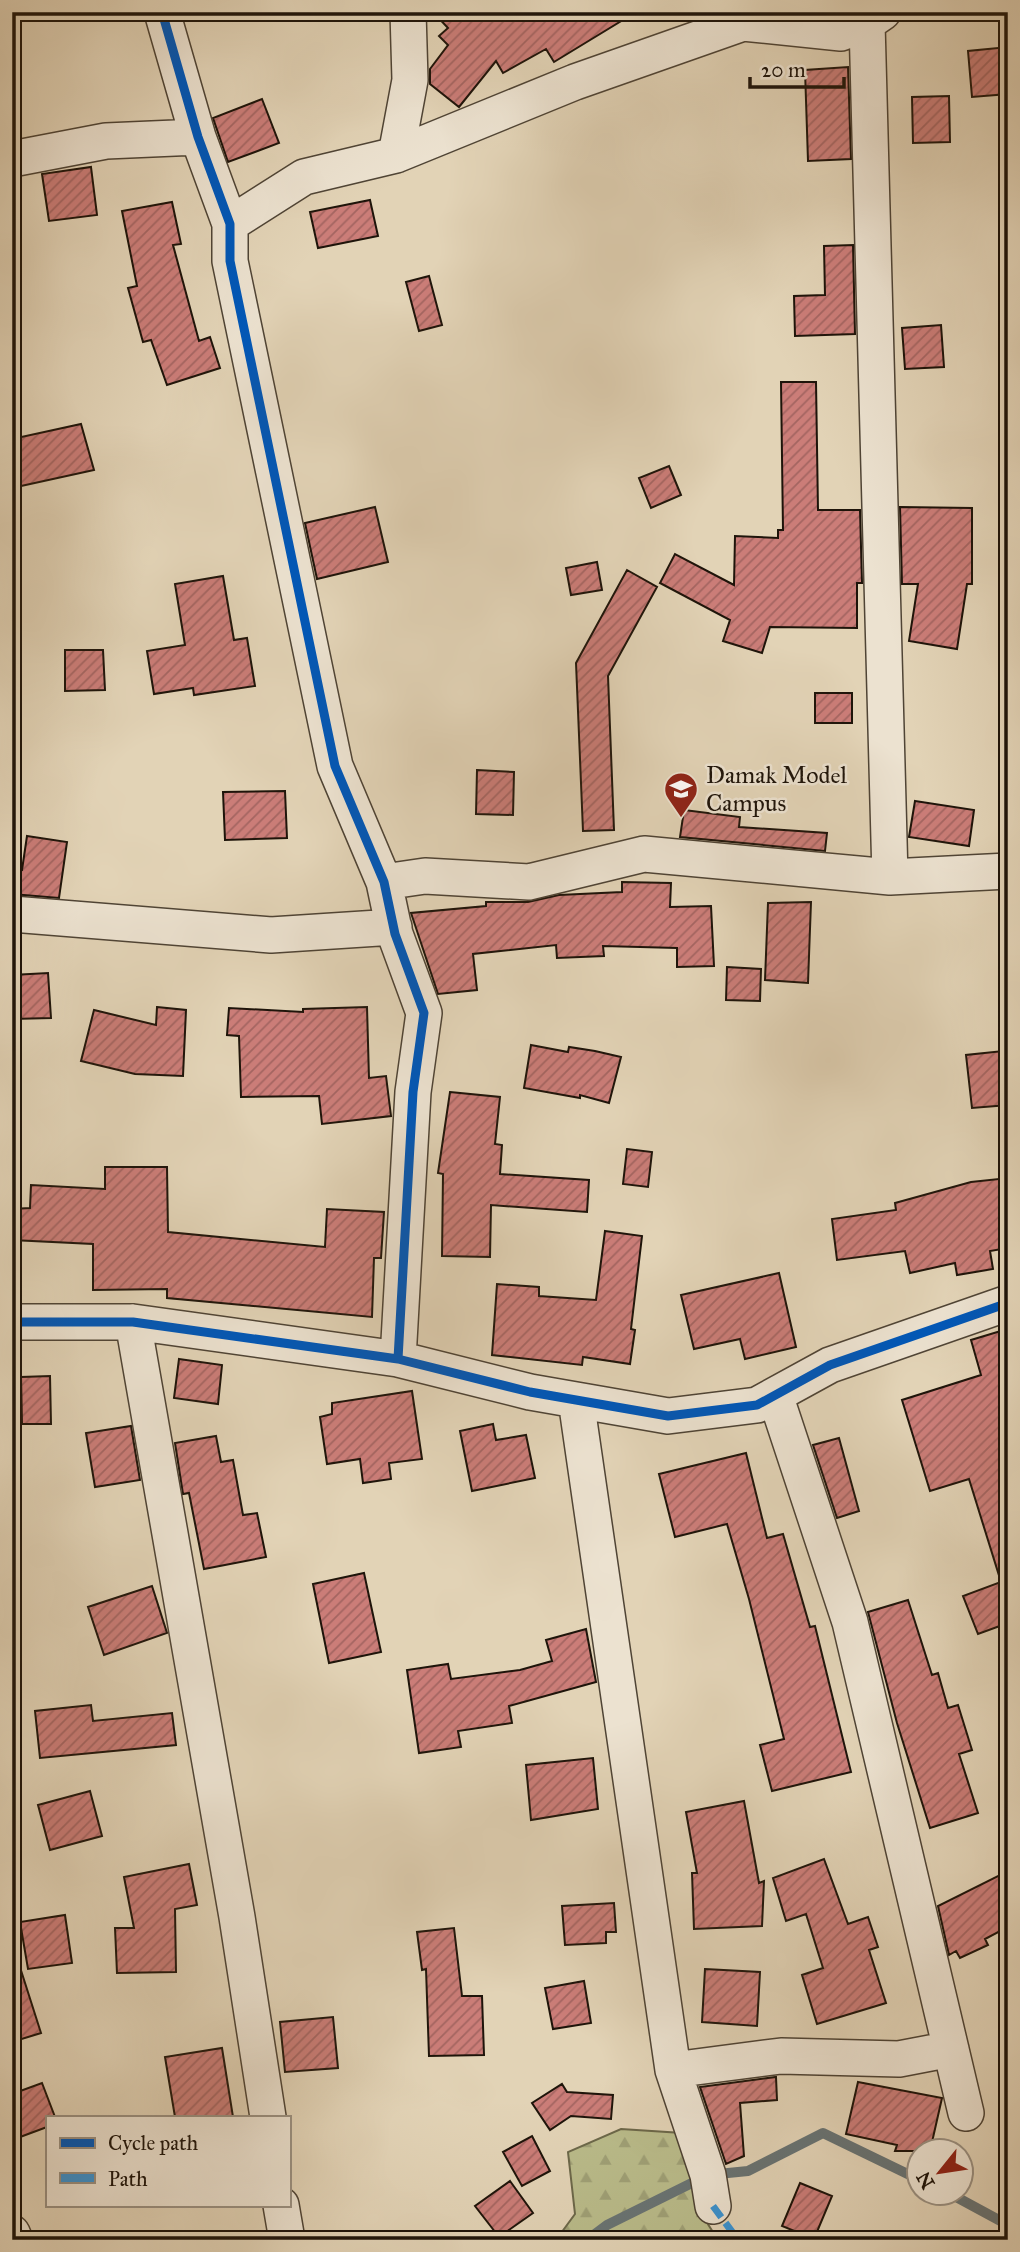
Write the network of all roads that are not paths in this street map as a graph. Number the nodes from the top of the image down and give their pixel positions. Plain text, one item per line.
1 (162, 12) edge
2 (408, 12) edge
3 (875, 18) edge
4 (198, 137) junction
5 (396, 155) junction
6 (12, 159) edge
7 (230, 224) junction
8 (1008, 871) edge
9 (890, 877) junction
10 (384, 882) junction
11 (12, 914) edge
12 (394, 927) junction
13 (1005, 1312) edge
14 (12, 1322) edge
15 (133, 1322) junction
16 (398, 1359) junction
17 (775, 1395) junction
18 (576, 1400) junction
19 (951, 2049) junction
20 (673, 2070) junction
21 (966, 2113) dead end
22 (268, 2116) edge
23 (281, 2206) edge
24 (713, 2206) dead end
25 (12, 2233) edge
26 (15, 2240) edge
27 (287, 2240) edge

1 - 4 street
2 - 5 street
3 - 5 street
3 - 9 street
4 - 6 street
4 - 7 street
5 - 7 street
7 - 10 street
8 - 9 street
9 - 10 street
10 - 12 street
11 - 12 street
12 - 16 street
13 - 17 street
14 - 15 street
15 - 16 street
15 - 22 street
16 - 18 street
17 - 18 street
17 - 19 street
18 - 20 street
19 - 20 street
19 - 21 street
20 - 24 street
23 - 27 street
25 - 26 street

